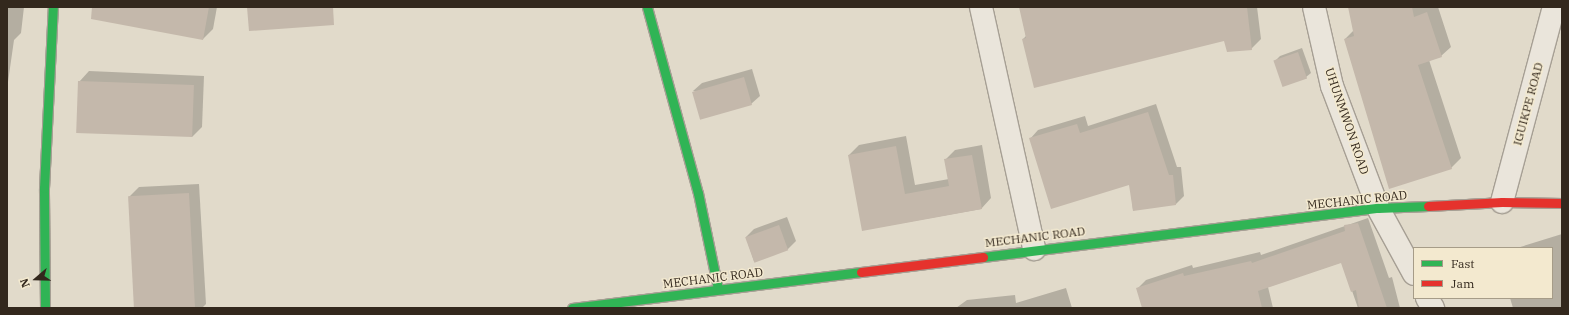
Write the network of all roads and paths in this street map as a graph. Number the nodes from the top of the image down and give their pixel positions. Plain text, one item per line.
1 (53, 7) edge
2 (646, 7) edge
3 (981, 7) edge
4 (1314, 7) edge
5 (1554, 7) edge
6 (1502, 202) junction
7 (1562, 203) edge
8 (1378, 208) junction
9 (1034, 249) junction
10 (1413, 272) edge
11 (718, 289) junction
12 (1428, 299) edge
13 (45, 308) edge
14 (572, 308) edge
15 (1433, 308) edge

1 - 13 street
2 - 11 street
3 - 9 street
4 - 8 street, UHUNMWON ROAD
5 - 6 street, IGUIKPE ROAD
6 - 7 street, MECHANIC ROAD
6 - 8 street, MECHANIC ROAD
8 - 9 street, MECHANIC ROAD
8 - 10 street, UHUNMWON ROAD
9 - 11 street, MECHANIC ROAD
11 - 14 street, MECHANIC ROAD
12 - 15 street

